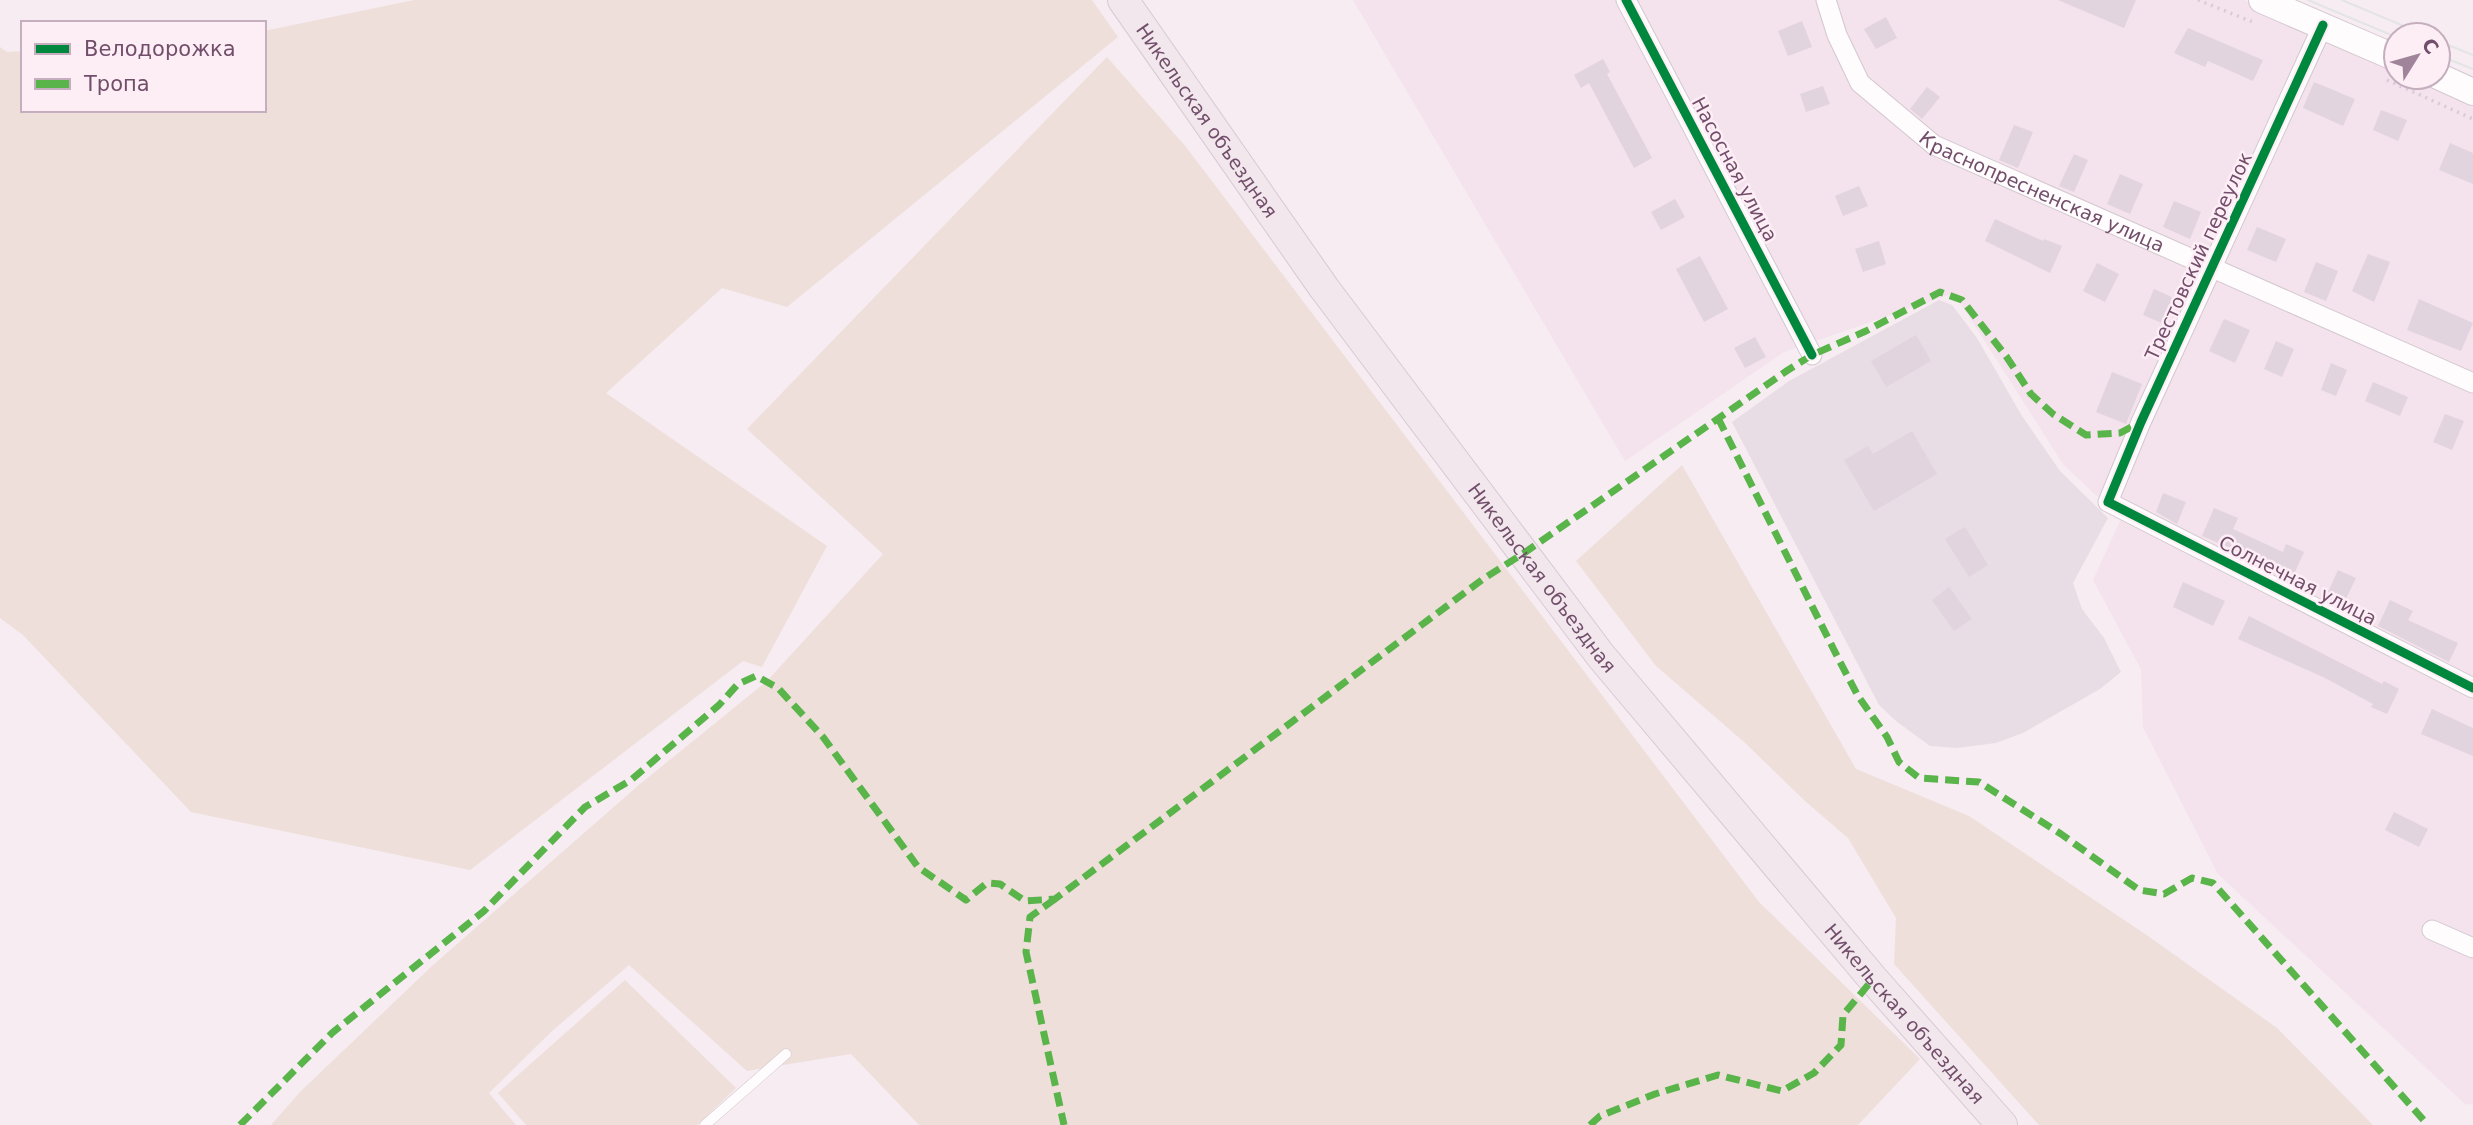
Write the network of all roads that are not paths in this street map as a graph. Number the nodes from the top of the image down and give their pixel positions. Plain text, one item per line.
1 (1123, 0) edge
2 (1626, 0) edge
3 (1826, 0) edge
4 (2262, 0) edge
5 (2323, 25) junction
6 (2382, 52) edge
7 (2452, 82) edge
8 (2473, 92) edge
9 (2212, 269) junction
10 (1812, 355) dead end
11 (2473, 383) edge
12 (2108, 502) joint
13 (2473, 688) edge
14 (2432, 930) dead end
15 (2473, 948) edge
16 (786, 1054) dead end
17 (705, 1125) edge
18 (2002, 1125) edge

1 - 18 main road, Никельская объездная
2 - 10 street, Насосная улица
3 - 9 street, Краснопресненская улица
4 - 5 main road
5 - 6 main road
5 - 9 street, Трестовский переулок
7 - 8 main road
9 - 11 street, Краснопресненская улица
9 - 12 street, Трестовский переулок
12 - 13 street, Солнечная улица
14 - 15 street
16 - 17 lane

